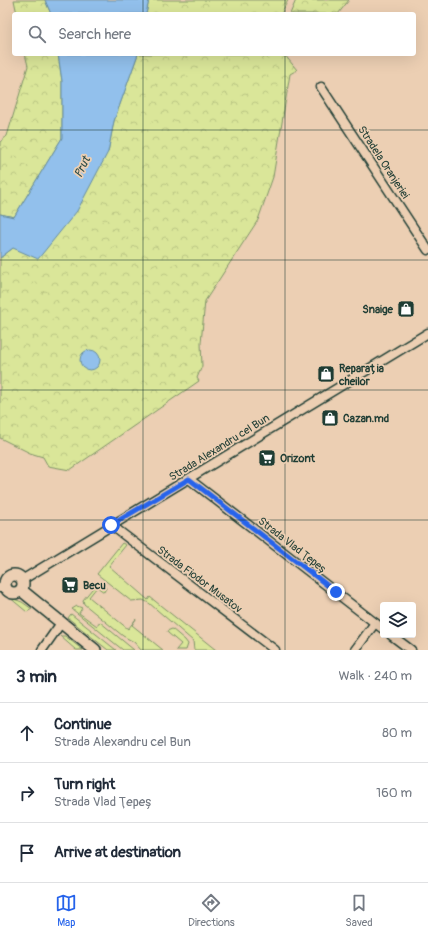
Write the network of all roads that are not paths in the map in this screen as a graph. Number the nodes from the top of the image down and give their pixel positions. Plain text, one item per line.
1 (321, 87) dead end
2 (428, 250) edge
3 (428, 334) edge
4 (189, 479) junction
5 (111, 525) junction
6 (3, 582) edge
7 (22, 585) junction
8 (61, 623) junction
9 (375, 623) junction
10 (380, 627) edge
11 (395, 638) edge
12 (42, 650) edge
13 (95, 650) edge
14 (274, 650) edge
15 (355, 650) edge
16 (411, 650) edge

1 - 2 street, Stradela Oranjeriei
3 - 4 street, Strada Alexandru cel Bun
4 - 5 street, Strada Alexandru cel Bun
4 - 9 street, Strada Vlad Ţepeș
5 - 7 street, Strada Alexandru cel Bun
5 - 14 street, Strada Fiodor Musatov
6 - 7 main road
6 - 7 main road
7 - 8 main road
8 - 12 street
8 - 13 main road
9 - 10 street, Strada Vlad Ţepeș
9 - 15 street
11 - 16 street

